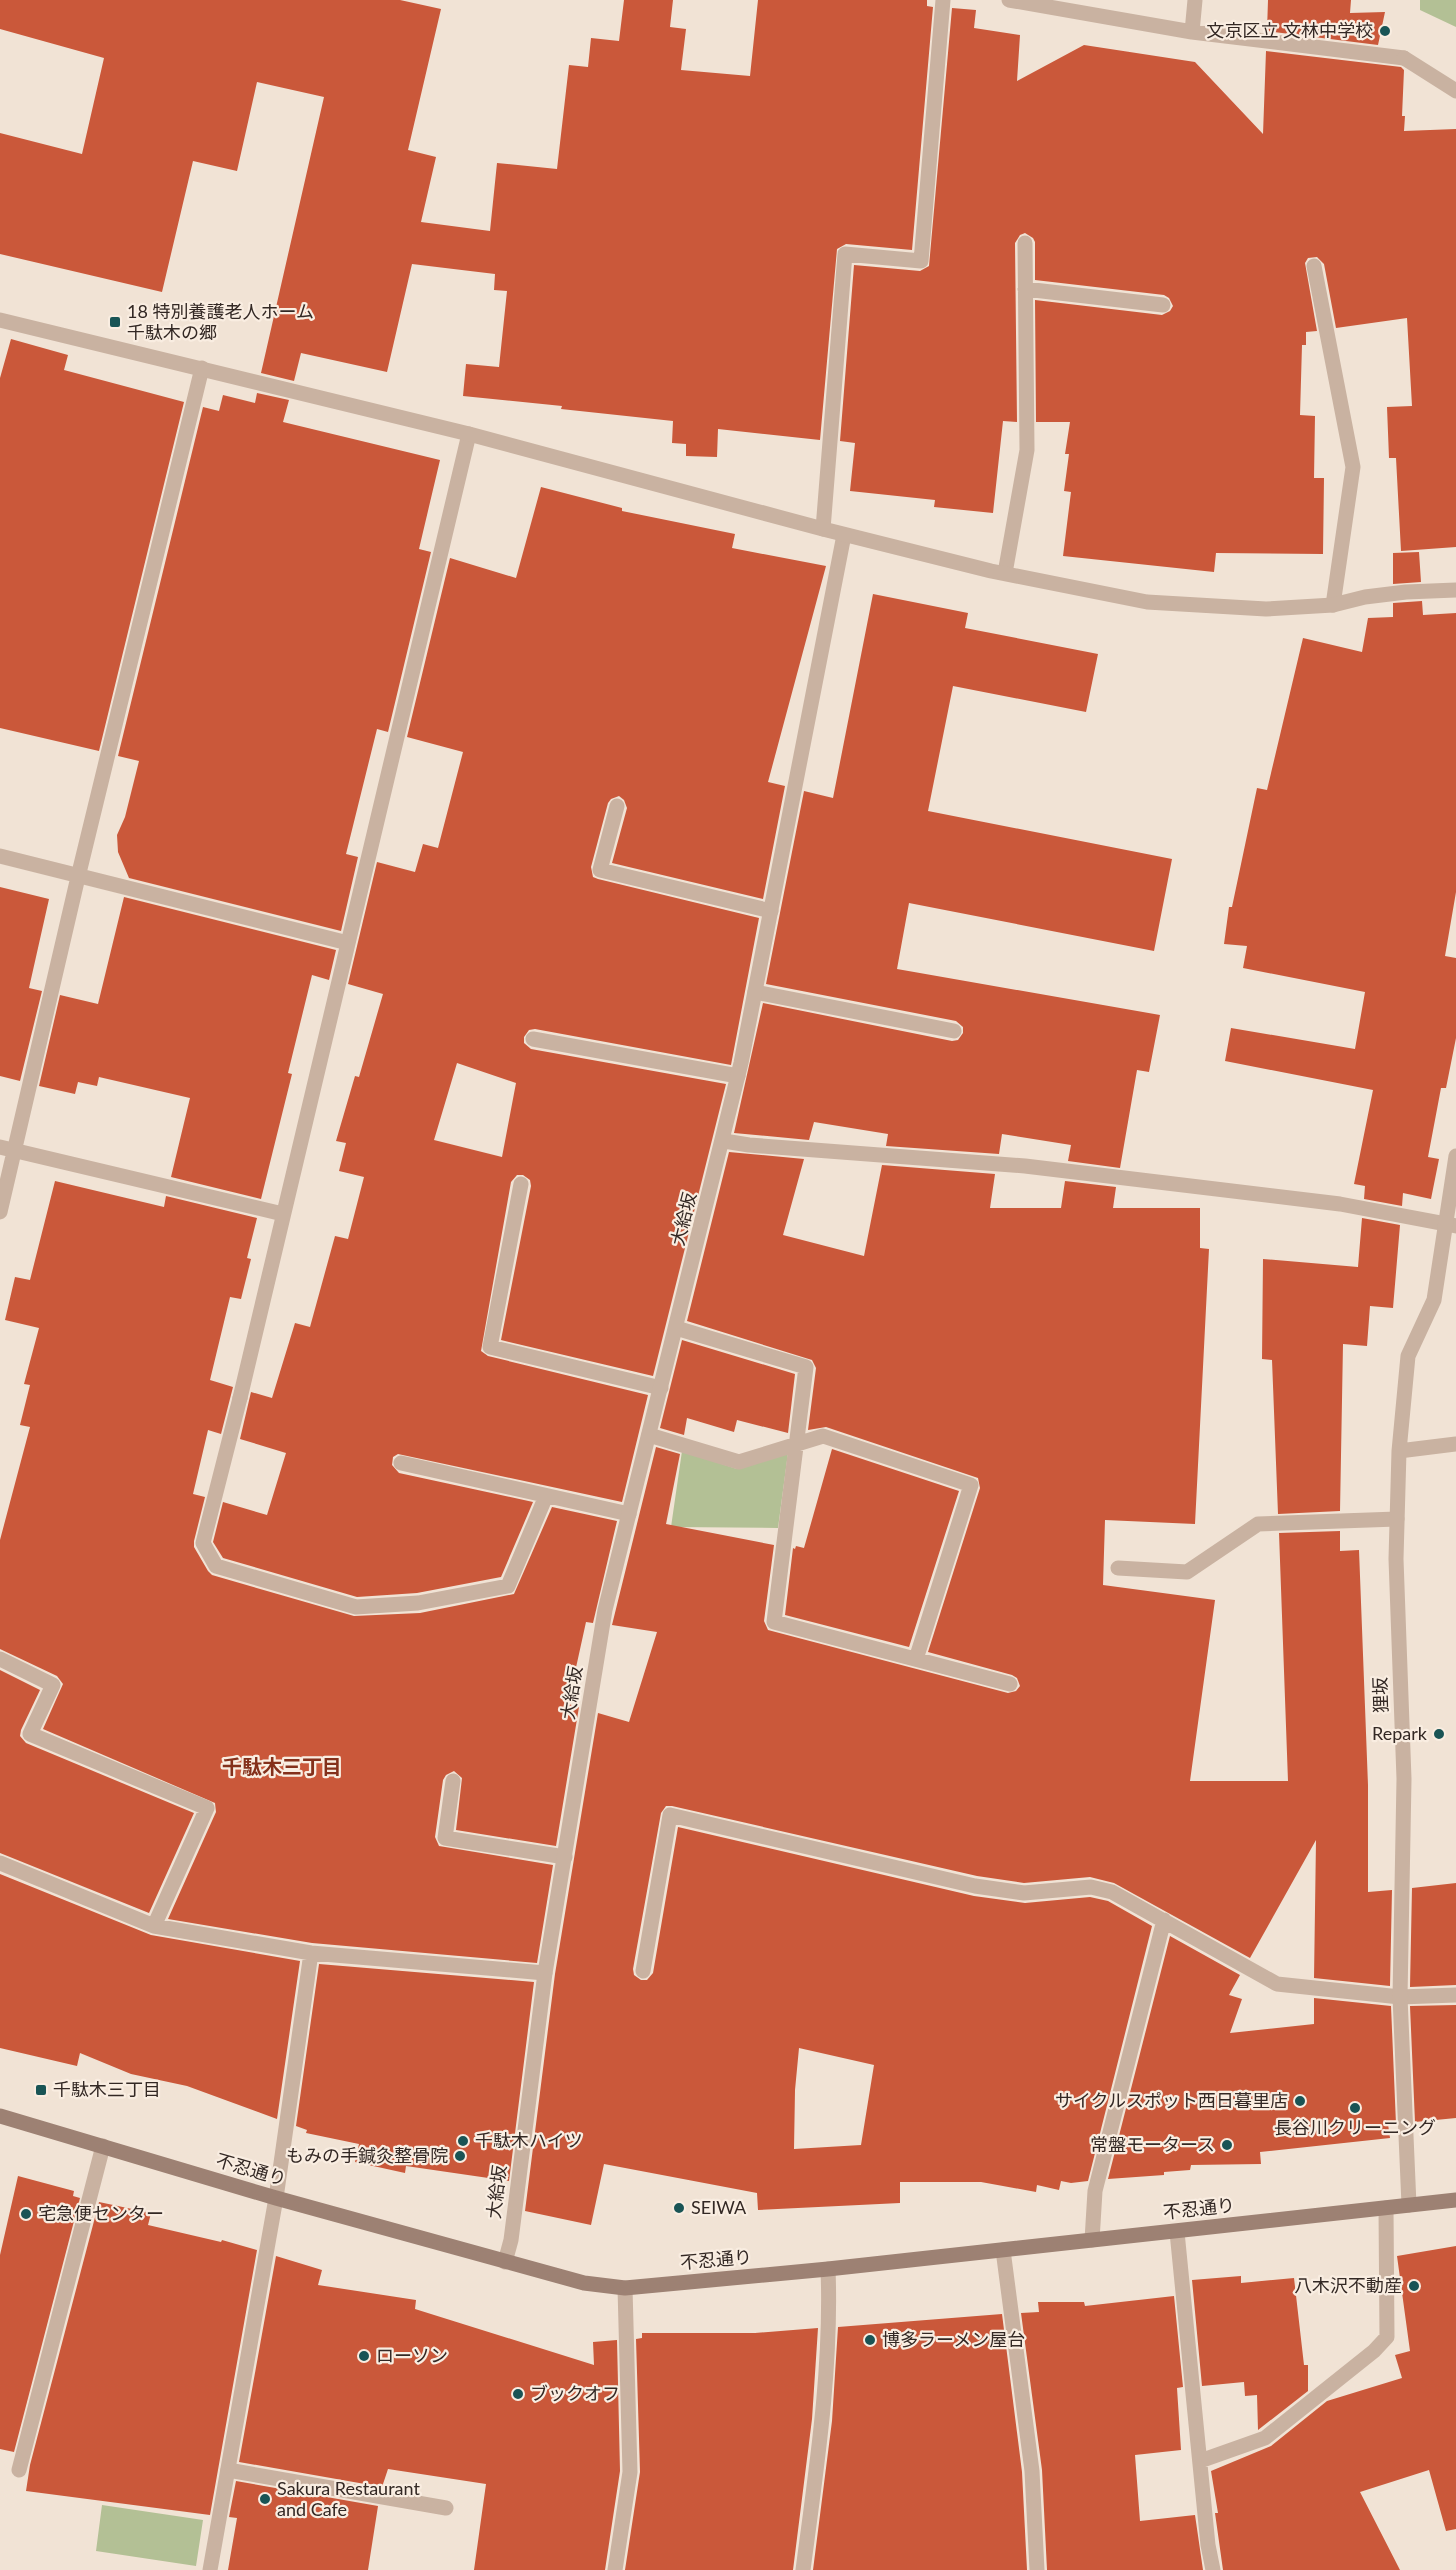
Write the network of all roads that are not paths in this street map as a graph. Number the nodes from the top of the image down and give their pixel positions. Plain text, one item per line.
1 (943, 0) edge
2 (1009, 0) edge
3 (1195, 0) edge
4 (1056, 4) edge
5 (1192, 32) junction
6 (1456, 91) edge
7 (1025, 243) dead end
8 (1314, 266) dead end
9 (1025, 289) junction
10 (1163, 305) dead end
11 (0, 320) edge
12 (202, 368) junction
13 (470, 434) junction
14 (824, 529) junction
15 (844, 535) junction
16 (1005, 573) junction
17 (1456, 590) edge
18 (1334, 605) junction
19 (617, 806) dead end
20 (0, 856) edge
21 (78, 877) junction
22 (771, 911) junction
23 (348, 943) junction
24 (755, 992) junction
25 (954, 1031) dead end
26 (533, 1039) dead end
27 (738, 1076) junction
28 (724, 1141) junction
29 (7, 1149) edge
30 (1456, 1156) edge
31 (521, 1184) dead end
32 (0, 1212) edge
33 (283, 1214) junction
34 (1450, 1226) edge
35 (676, 1328) junction
36 (661, 1388) junction
37 (649, 1434) junction
38 (1456, 1444) edge
39 (796, 1446) junction
40 (1399, 1451) junction
41 (401, 1463) dead end
42 (546, 1496) junction
43 (629, 1514) junction
44 (1397, 1519) junction
45 (1118, 1568) dead end
46 (0, 1659) edge
47 (916, 1659) junction
48 (1010, 1684) dead end
49 (453, 1781) dead end
50 (565, 1857) junction
51 (0, 1863) edge
52 (1164, 1920) junction
53 (154, 1926) junction
54 (311, 1953) junction
55 (643, 1971) dead end
56 (545, 1973) junction
57 (1456, 1995) edge
58 (1400, 1997) junction
59 (0, 2116) edge
60 (103, 2146) junction
61 (276, 2198) junction
62 (1456, 2200) edge
63 (1409, 2205) junction
64 (1386, 2208) junction
65 (1177, 2232) junction
66 (1092, 2240) junction
67 (1003, 2250) junction
68 (505, 2262) junction
69 (828, 2269) junction
70 (625, 2288) junction
71 (1200, 2461) junction
72 (19, 2470) dead end
73 (228, 2470) junction
74 (446, 2508) dead end
75 (210, 2570) edge
76 (615, 2570) edge
77 (803, 2570) edge
78 (1037, 2570) edge
79 (1213, 2570) edge

1 - 14 street
2 - 4 street
3 - 5 street
4 - 5 street
5 - 6 street
7 - 9 street
8 - 18 street
9 - 10 street
9 - 16 street
11 - 12 street
12 - 13 street
12 - 21 street
13 - 14 street
13 - 23 street
14 - 15 street
15 - 16 street
15 - 22 street, 大給坂
16 - 18 street
17 - 18 street
19 - 22 street
20 - 21 street
21 - 23 street
21 - 29 street
22 - 24 street, 大給坂
23 - 33 street
24 - 25 street
24 - 27 street, 大給坂
26 - 27 street
27 - 28 street, 大給坂
28 - 34 street
28 - 35 street, 大給坂
29 - 32 street
29 - 33 street
30 - 34 street, 狸坂
31 - 36 street
33 - 42 street
34 - 40 street, 狸坂
35 - 36 street, 大給坂
35 - 39 street
36 - 37 street, 大給坂
37 - 39 street
37 - 43 street, 大給坂
38 - 40 street
39 - 47 street
39 - 47 street
40 - 44 street, 狸坂
41 - 42 street
42 - 43 street
43 - 50 street, 大給坂
44 - 45 street
44 - 58 street, 狸坂
46 - 53 street
47 - 48 street
49 - 50 street
50 - 56 street, 大給坂
51 - 53 street
52 - 55 street
52 - 58 street
52 - 66 street
53 - 54 street
54 - 56 street
54 - 61 street
56 - 68 street, 大給坂
57 - 58 street
58 - 63 street, 狸坂
59 - 60 main road, 不忍通り
60 - 61 main road, 不忍通り
60 - 72 street
61 - 68 main road, 不忍通り
61 - 73 street
62 - 63 main road, 不忍通り
63 - 64 main road, 不忍通り
64 - 65 main road, 不忍通り
64 - 71 street
65 - 66 main road, 不忍通り
65 - 71 street
66 - 67 main road, 不忍通り
67 - 69 main road, 不忍通り
67 - 78 street
68 - 70 main road, 不忍通り
69 - 70 main road, 不忍通り
69 - 77 street
70 - 76 street
71 - 79 street
73 - 74 street
73 - 75 street

